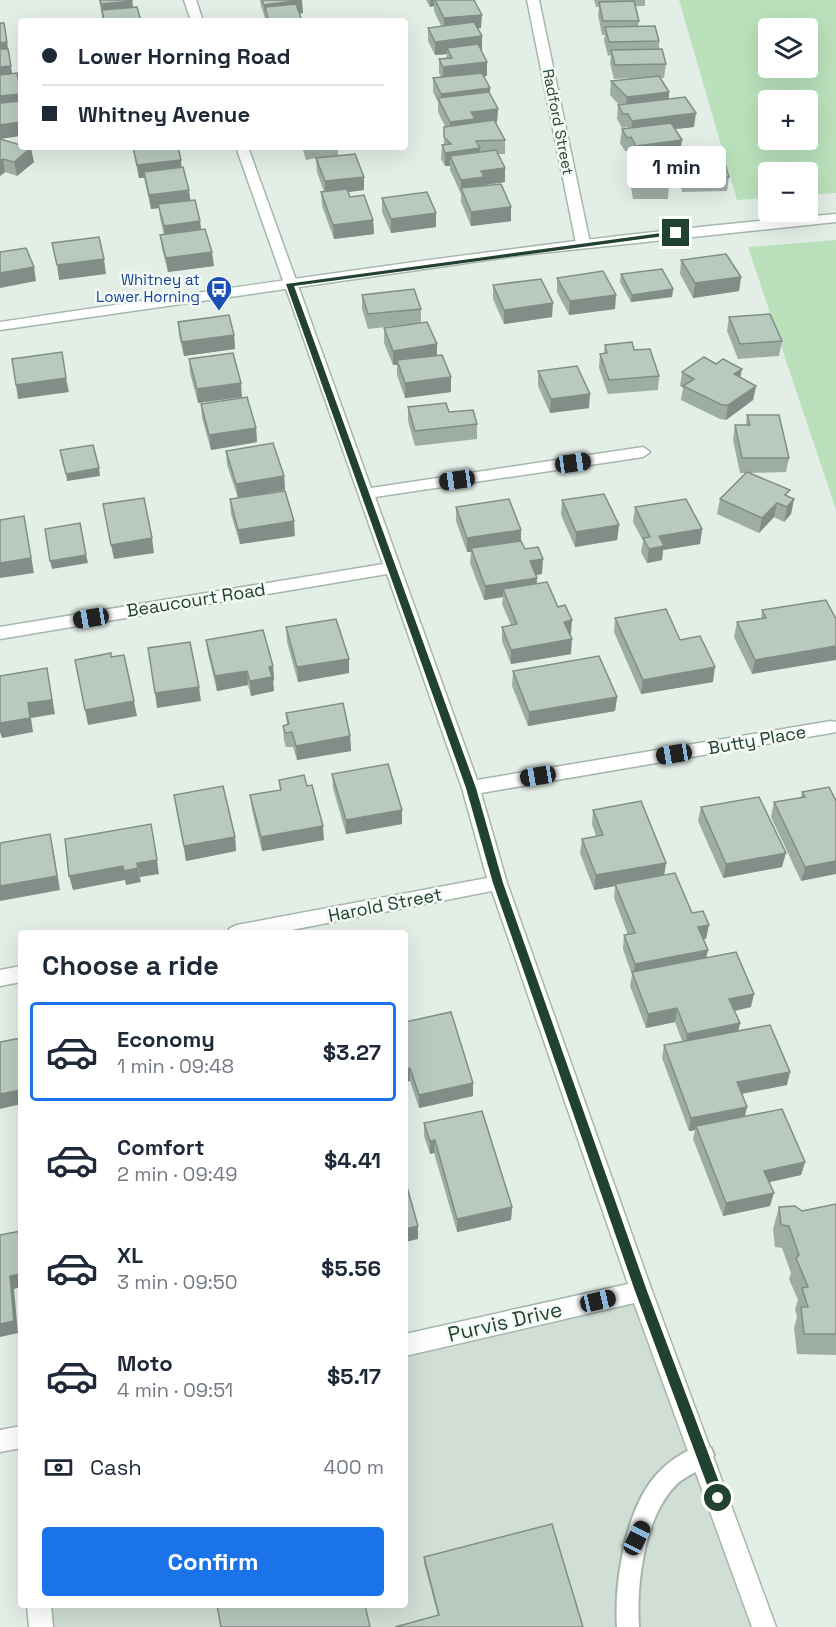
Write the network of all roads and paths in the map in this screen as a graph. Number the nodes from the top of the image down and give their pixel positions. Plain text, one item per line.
1 (190, 0) edge
2 (533, 0) edge
3 (196, 18) edge
4 (243, 150) edge
5 (836, 218) edge
6 (583, 243) junction
7 (290, 284) junction
8 (0, 326) edge
9 (642, 453) dead end
10 (365, 494) junction
11 (392, 568) junction
12 (0, 633) edge
13 (831, 727) dead end
14 (471, 788) junction
15 (498, 883) junction
16 (253, 930) edge
17 (18, 975) edge
18 (0, 978) edge
19 (641, 1291) junction
20 (408, 1345) edge
21 (18, 1438) edge
22 (0, 1441) edge
23 (703, 1455) junction
24 (39, 1608) edge
25 (41, 1627) edge
26 (627, 1627) edge
27 (764, 1627) edge

1 - 3 street
2 - 6 street, Radford Street
4 - 7 street
5 - 6 street
6 - 7 street
7 - 8 street
7 - 10 street
9 - 10 street
10 - 11 street
11 - 12 street, Beaucourt Road
11 - 14 street
13 - 14 street, Butty Place
14 - 15 street
15 - 16 street, Harold Street
15 - 19 street
17 - 18 street
19 - 20 street, Purvis Drive
19 - 23 street
21 - 22 street
23 - 26 lane
23 - 27 street
24 - 25 street

